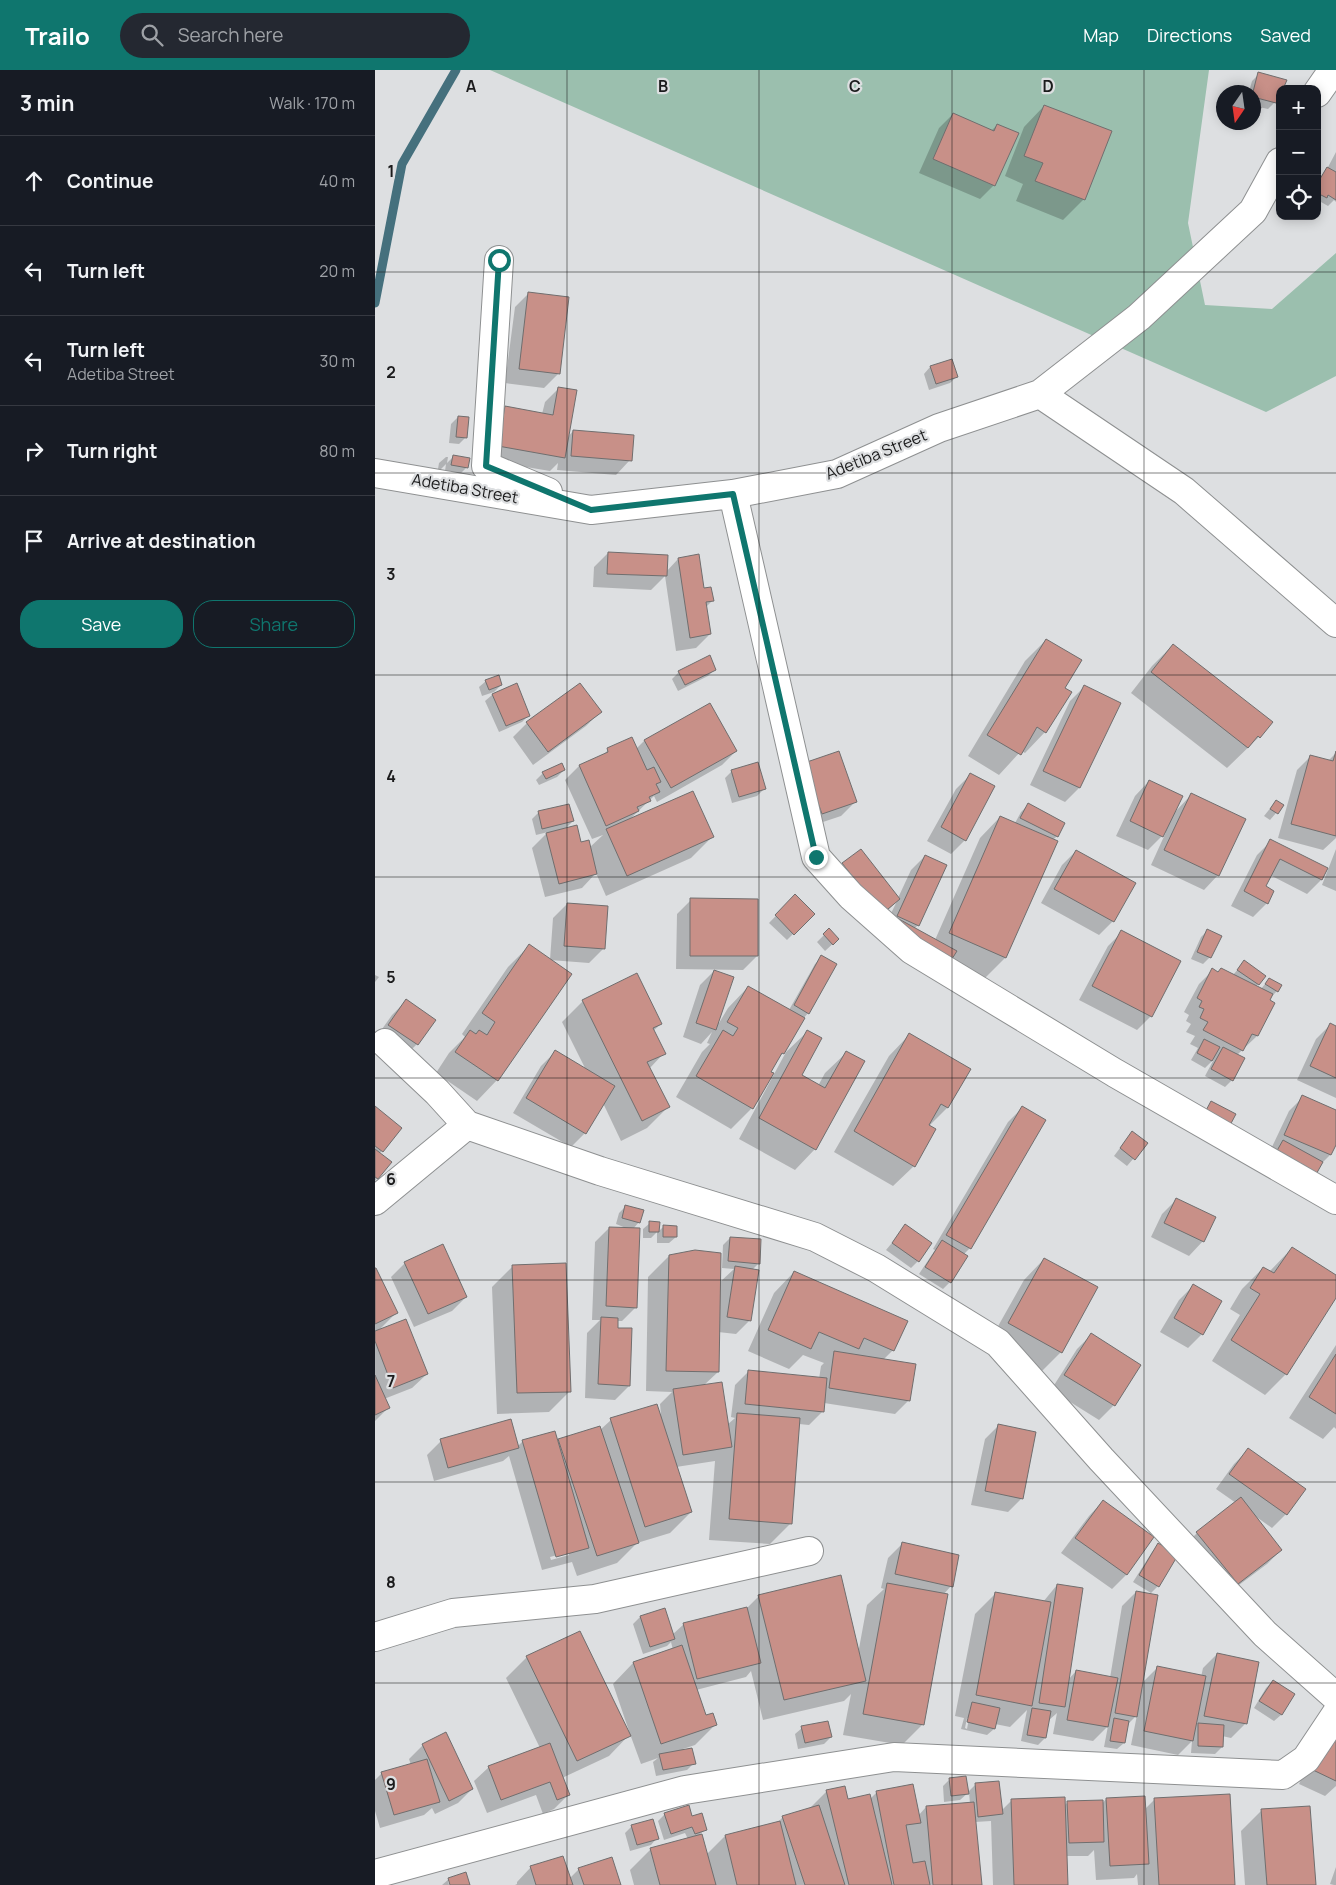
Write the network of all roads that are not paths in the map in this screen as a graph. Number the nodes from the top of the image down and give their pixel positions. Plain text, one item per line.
1 (1333, 70) edge
2 (1321, 88) edge
3 (1276, 169) edge
4 (499, 260) dead end
5 (1040, 394) junction
6 (375, 473) edge
7 (733, 494) junction
8 (591, 510) junction
9 (1336, 623) edge
10 (385, 1042) dead end
11 (467, 1125) junction
12 (1336, 1200) edge
13 (375, 1201) edge
14 (809, 1551) dead end
15 (375, 1637) edge
16 (1336, 1697) edge
17 (1336, 1714) edge
18 (375, 1874) edge

1 - 2 street
3 - 5 street, Adetiba Street
4 - 8 street
5 - 7 street, Adetiba Street
5 - 9 street
6 - 8 street, Adetiba Street
7 - 8 street, Adetiba Street
7 - 12 street
10 - 11 street
11 - 13 street
11 - 16 street
14 - 15 street
17 - 18 street

